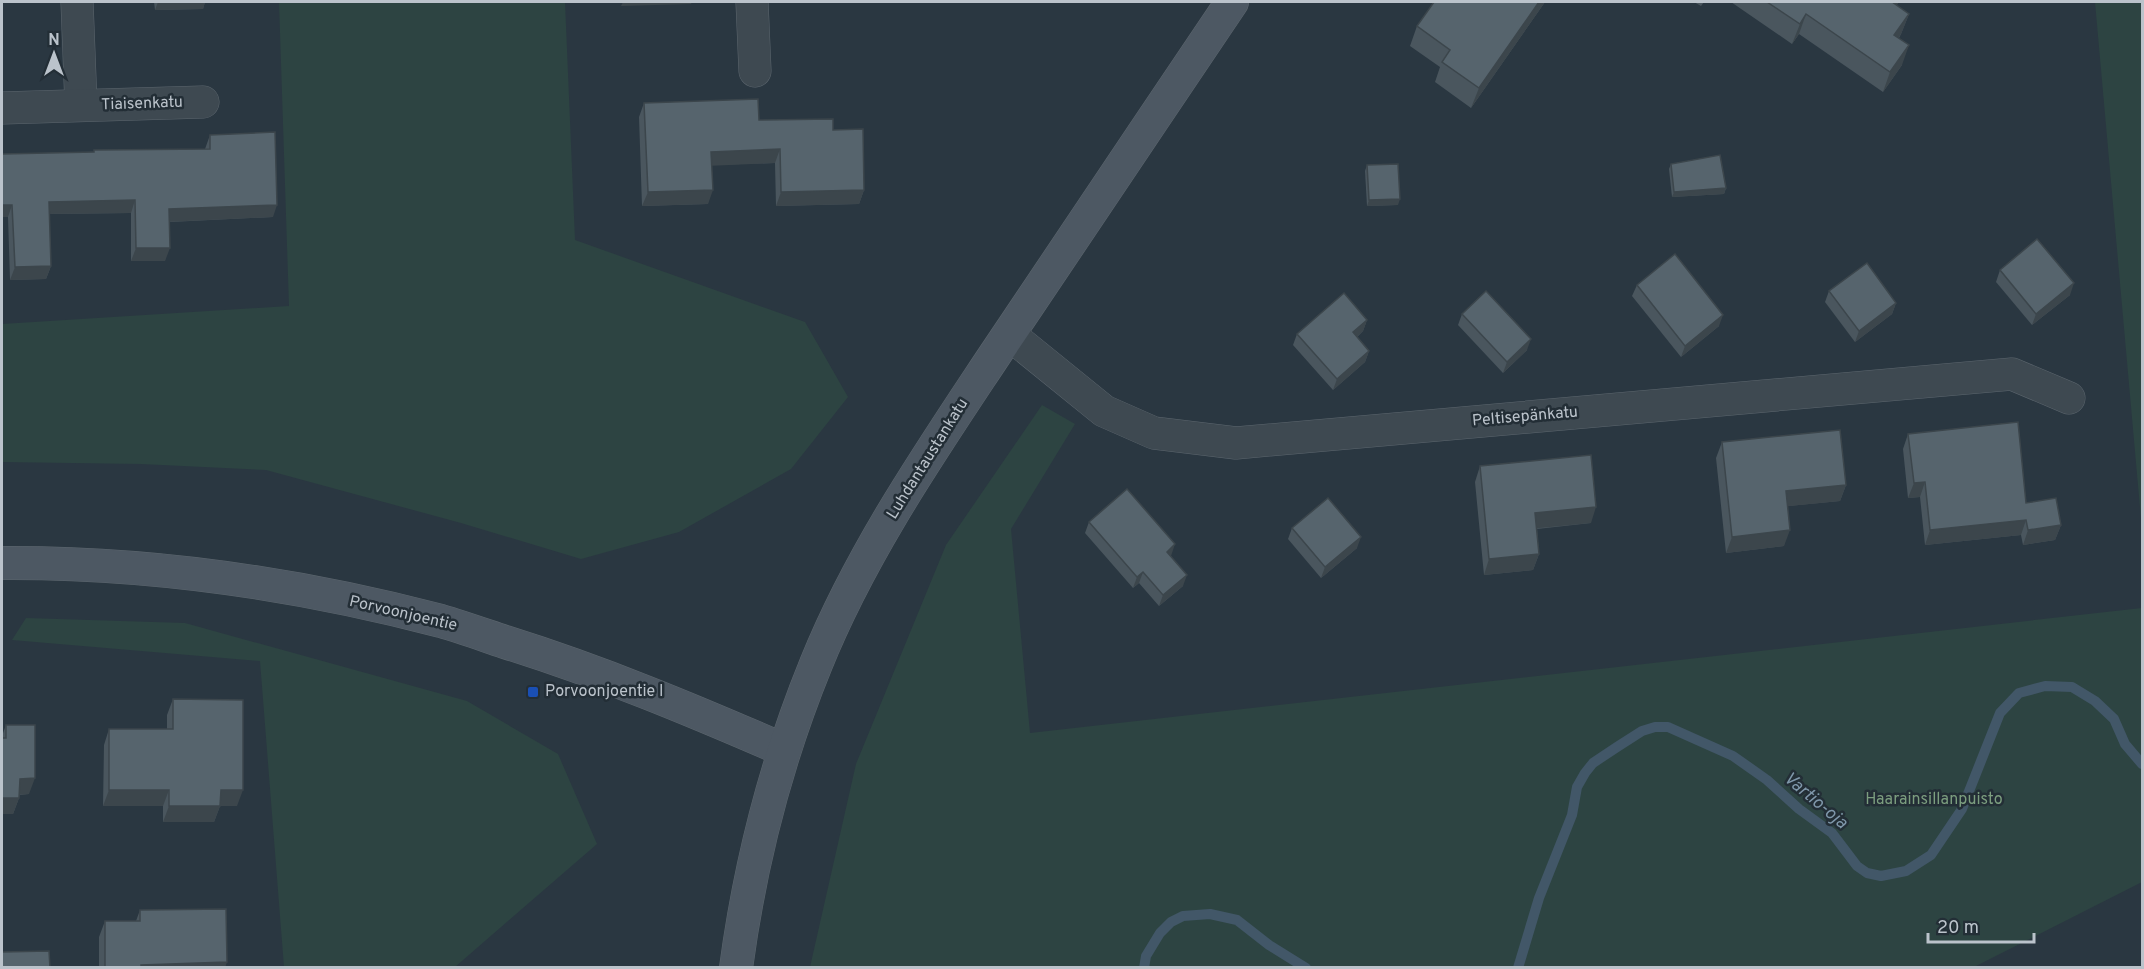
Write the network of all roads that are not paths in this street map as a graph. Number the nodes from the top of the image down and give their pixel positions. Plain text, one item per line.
1 (77, 2) edge
2 (752, 2) edge
3 (1232, 2) edge
4 (755, 71) dead end
5 (203, 102) dead end
6 (81, 105) junction
7 (2, 108) edge
8 (1009, 334) junction
9 (2069, 398) dead end
10 (2, 563) edge
11 (784, 750) junction
12 (736, 968) edge

1 - 6 street, Tiaisenkatu
2 - 4 street
3 - 8 street, Luhdantaustankatu
5 - 6 street, Tiaisenkatu
6 - 7 street, Tiaisenkatu
8 - 9 street, Peltisepänkatu
8 - 11 street, Luhdantaustankatu
10 - 11 street, Porvoonjoentie
11 - 12 street, Luhdantaustankatu

